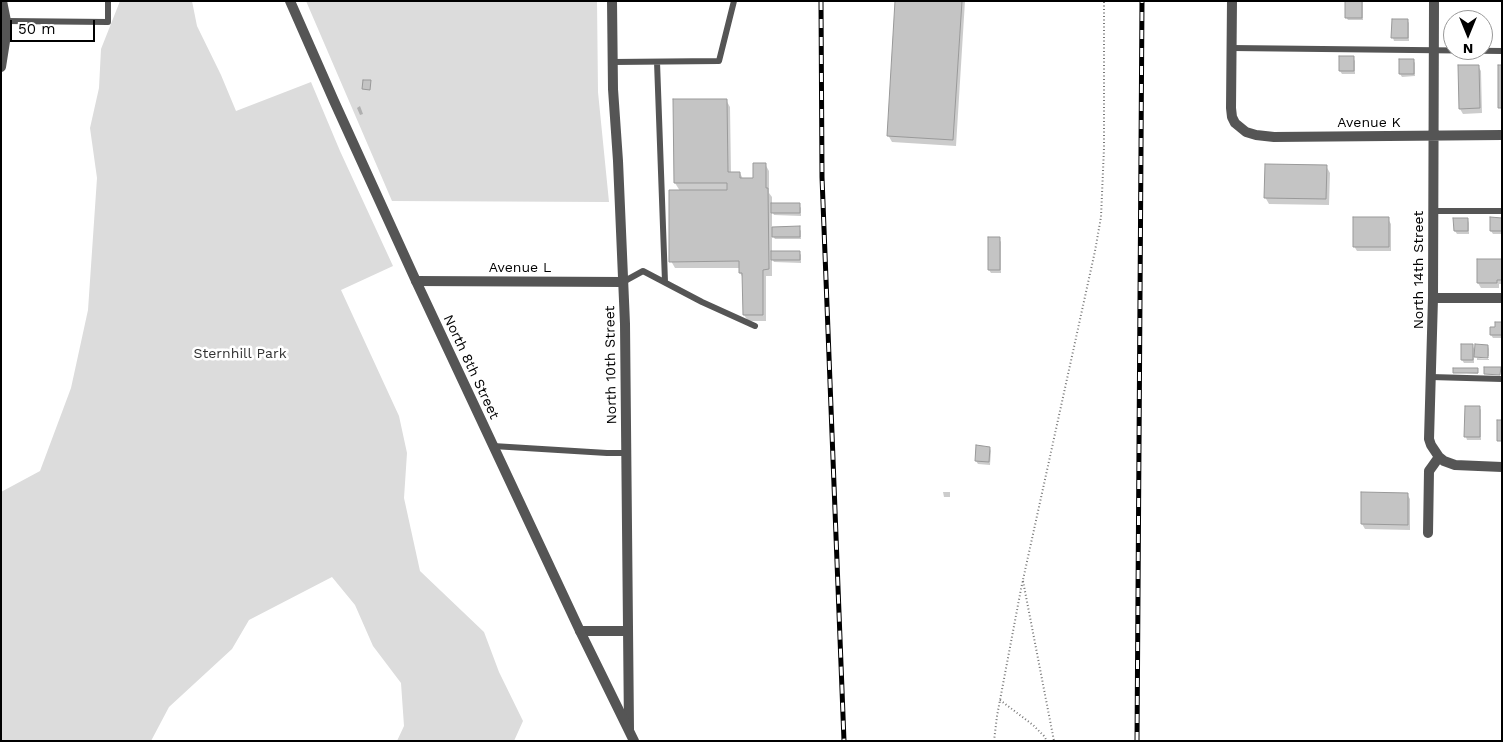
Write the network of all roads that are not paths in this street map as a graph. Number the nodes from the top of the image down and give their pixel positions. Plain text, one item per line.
1 (2, 1) edge
2 (108, 1) edge
3 (290, 1) edge
4 (612, 1) edge
5 (734, 1) edge
6 (1232, 1) edge
7 (1434, 1) edge
8 (6, 22) junction
9 (1232, 48) junction
10 (1433, 50) junction
11 (1502, 51) edge
12 (613, 62) junction
13 (657, 62) junction
14 (1, 67) edge
15 (1502, 135) edge
16 (1433, 136) junction
17 (1433, 211) junction
18 (1502, 211) edge
19 (416, 281) junction
20 (623, 282) junction
21 (665, 282) junction
22 (1433, 298) junction
23 (1502, 298) edge
24 (755, 326) dead end
25 (1431, 377) junction
26 (1502, 379) edge
27 (494, 446) junction
28 (627, 453) junction
29 (1439, 457) junction
30 (1502, 467) edge
31 (1428, 533) dead end
32 (580, 631) junction
33 (628, 631) junction
34 (629, 729) junction
35 (634, 741) edge

1 - 8 street
2 - 8 lane
3 - 19 street, North 8th Street
4 - 12 street, North 10th Street
5 - 13 lane
6 - 9 street
7 - 10 street, North 14th Street
8 - 14 street
9 - 10 lane
9 - 16 street, Avenue K
10 - 11 lane
10 - 16 street, North 14th Street
12 - 13 lane
12 - 20 street, North 10th Street
13 - 21 lane
15 - 16 street, Avenue K
16 - 17 street, North 14th Street
17 - 18 lane
17 - 22 street, North 14th Street
19 - 20 street, Avenue L
19 - 27 street, North 8th Street
20 - 21 lane
20 - 28 street, North 10th Street
21 - 24 lane
22 - 23 street
22 - 25 street, North 14th Street
25 - 26 lane
25 - 29 street, North 14th Street
27 - 28 lane
27 - 32 street, North 8th Street
28 - 33 street, North 10th Street
29 - 30 street
29 - 31 street
32 - 33 street
32 - 34 street, North 8th Street
33 - 34 street, North 10th Street
34 - 35 street, North 8th Street

